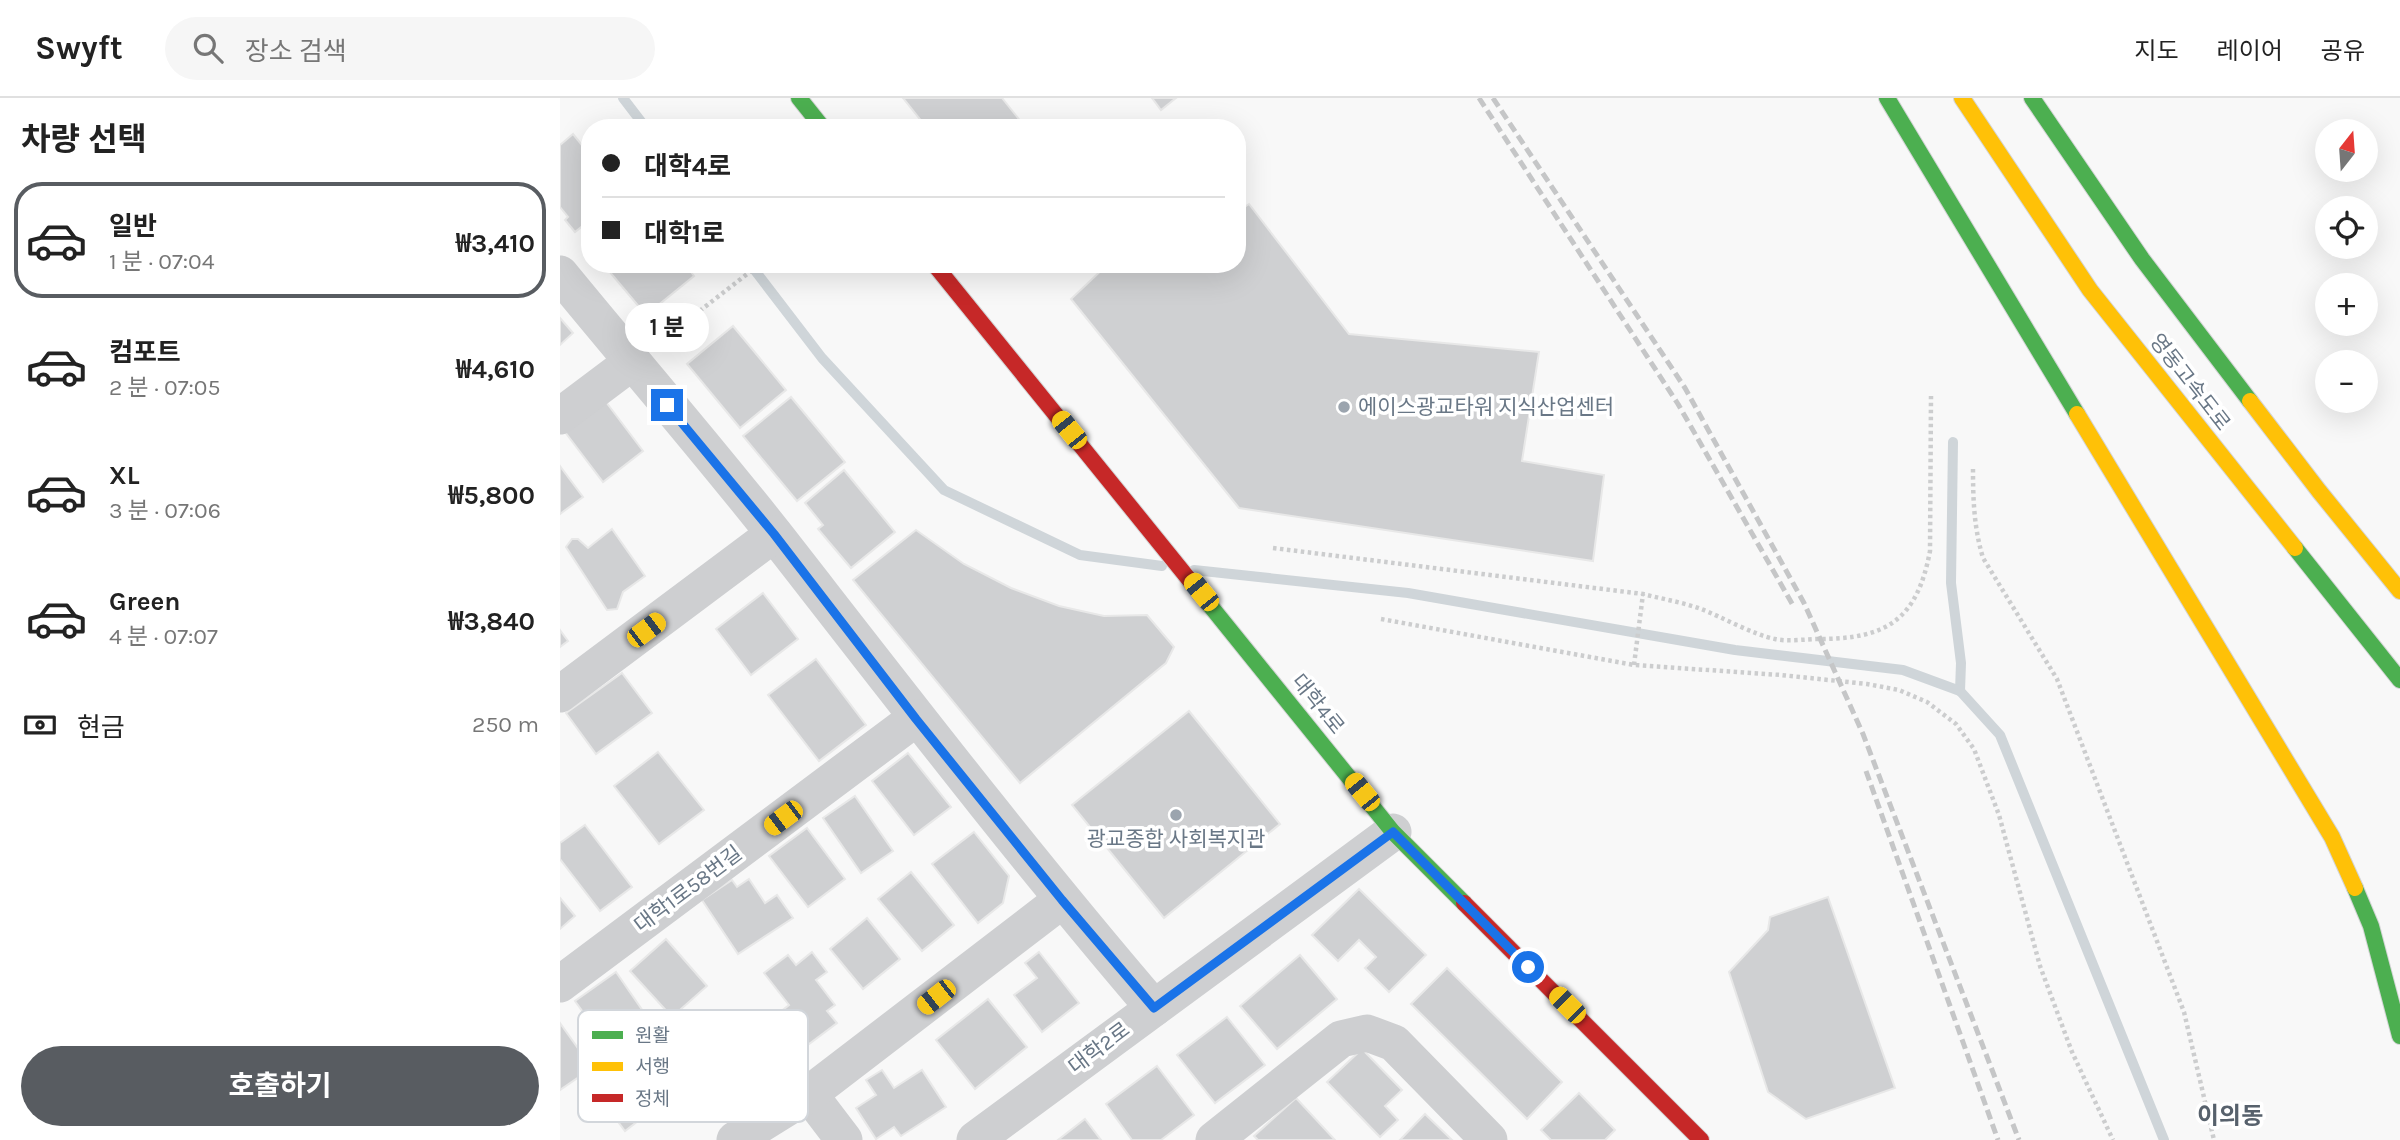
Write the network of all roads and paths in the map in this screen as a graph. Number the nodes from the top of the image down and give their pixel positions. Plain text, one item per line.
1 (799, 98) edge
2 (1887, 98) edge
3 (1962, 98) edge
4 (2032, 98) edge
5 (816, 119) edge
6 (748, 273) edge
7 (941, 273) edge
8 (560, 274) edge
9 (645, 353) junction
10 (1931, 396) dead end
11 (560, 415) edge
12 (1973, 469) dead end
13 (774, 534) junction
14 (1273, 548) dead end
15 (2400, 591) edge
16 (1643, 594) junction
17 (1381, 620) dead end
18 (1634, 665) junction
19 (2400, 680) edge
20 (560, 694) edge
21 (916, 719) junction
22 (1393, 832) junction
23 (1062, 900) junction
24 (560, 984) edge
25 (1154, 1008) junction
26 (2400, 1036) edge
27 (809, 1094) joint
28 (764, 1122) edge
29 (735, 1140) edge
30 (844, 1140) edge
31 (975, 1140) edge
32 (1214, 1140) edge
33 (1489, 1140) edge
34 (1702, 1140) edge
35 (2112, 1140) edge
36 (2214, 1140) edge

1 - 5 main road
2 - 26 main road
3 - 19 main road, 영동고속도로
4 - 15 main road, 영동고속도로
6 - 9 path
7 - 22 main road, 대학4로
8 - 9 street
9 - 11 street
9 - 13 street
10 - 16 path
12 - 36 path
13 - 20 street
13 - 21 street
14 - 16 path
16 - 18 path
17 - 18 path
18 - 35 path
21 - 23 street
21 - 24 street, 대학1로58번길
22 - 25 street, 대학2로
22 - 34 main road, 대학4로
23 - 25 street
23 - 27 street
25 - 31 street, 대학2로
27 - 30 street
28 - 29 street
32 - 33 street

